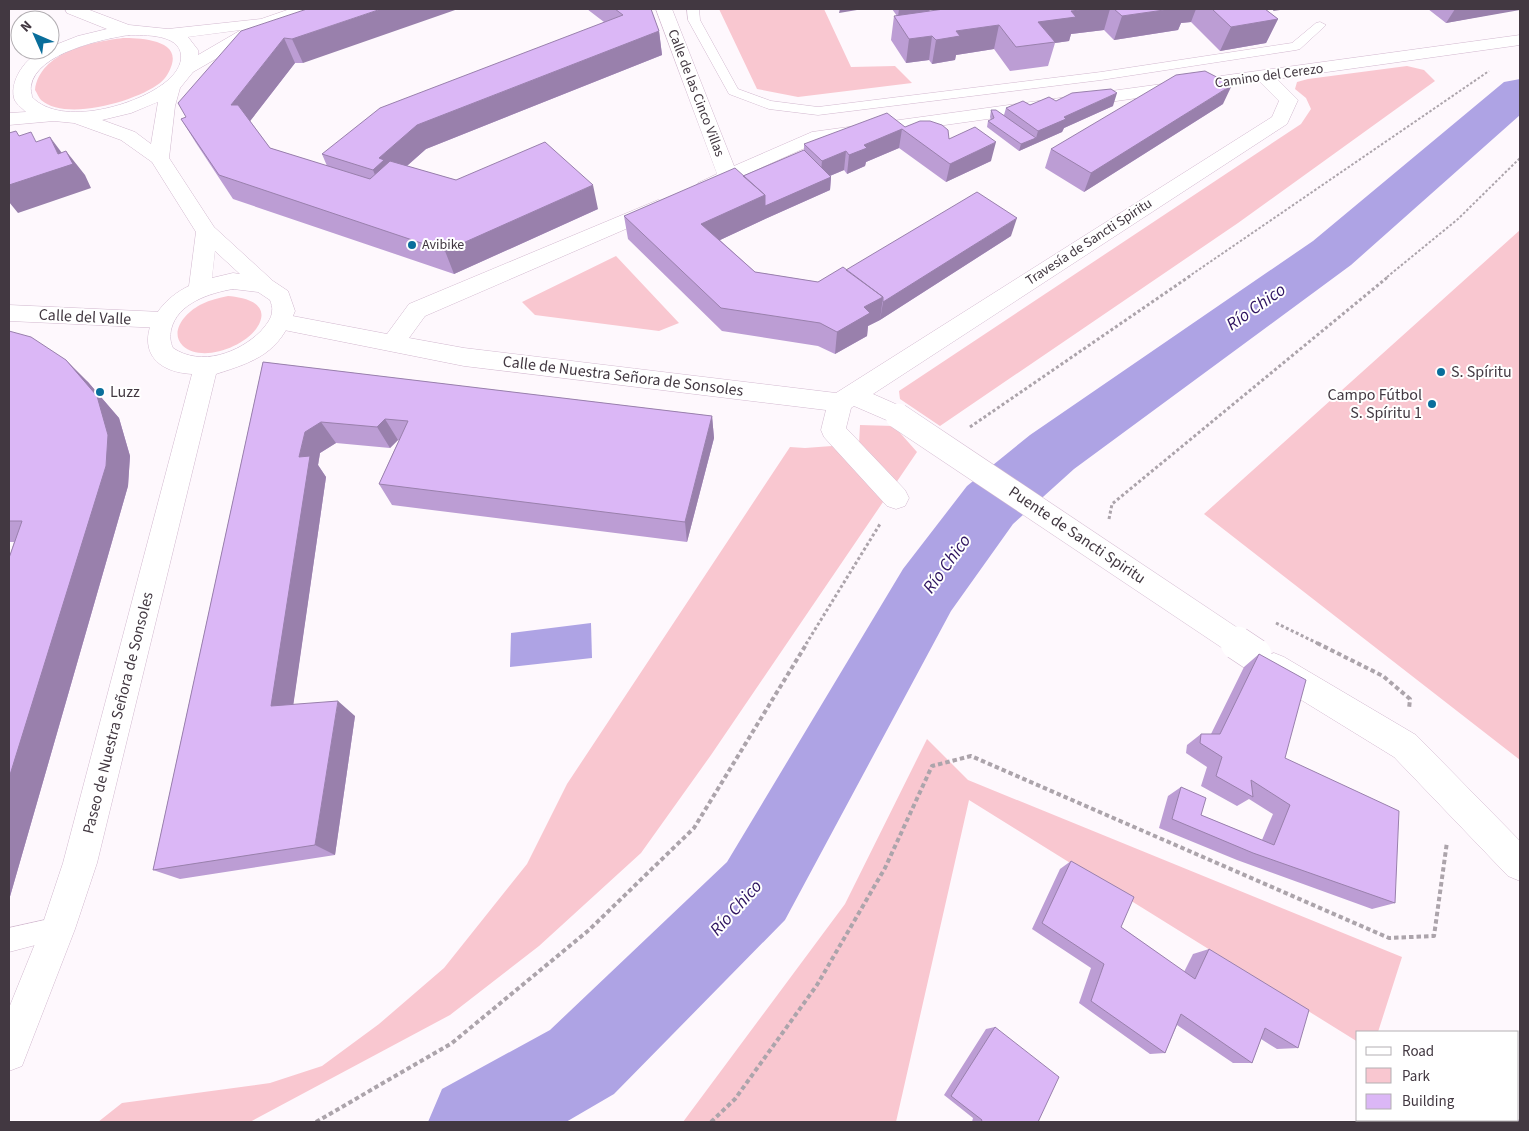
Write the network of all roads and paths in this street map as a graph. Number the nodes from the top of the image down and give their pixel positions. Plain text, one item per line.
1 (73, 9) edge
2 (306, 9) edge
3 (664, 9) edge
4 (693, 9) edge
5 (267, 22) junction
6 (1320, 25) dead end
7 (129, 30) junction
8 (168, 34) junction
9 (1520, 40) edge
10 (60, 47) edge
11 (40, 60) edge
12 (1496, 66) dead end
13 (188, 68) junction
14 (1265, 77) junction
15 (172, 86) junction
16 (15, 88) edge
17 (53, 116) junction
18 (78, 118) junction
19 (9, 120) edge
20 (159, 158) junction
21 (1520, 158) edge
22 (728, 178) junction
23 (207, 232) junction
24 (264, 284) junction
25 (199, 290) junction
26 (9, 313) edge
27 (162, 320) junction
28 (282, 322) junction
29 (393, 343) junction
30 (206, 366) junction
31 (846, 399) junction
32 (898, 416) joint
33 (966, 431) dead end
34 (896, 498) joint
35 (1115, 525) dead end
36 (1267, 618) dead end
37 (1405, 746) junction
38 (1447, 838) dead end
39 (1520, 864) edge
40 (58, 929) junction
41 (9, 940) edge
42 (9, 1053) edge
43 (316, 1122) edge
44 (711, 1122) edge

1 - 7 street
2 - 5 street
3 - 22 street, Calle de las Cinco Villas
4 - 6 lane
5 - 8 street
5 - 13 street
7 - 8 street
7 - 10 street
8 - 13 street
9 - 14 street, Camino del Cerezo
11 - 16 street
12 - 33 path
13 - 15 street
14 - 22 street, Camino del Cerezo
14 - 31 street, Travesía de Sancti Spiritu
15 - 18 street
15 - 20 street
16 - 17 street
17 - 18 street
17 - 19 street
18 - 20 street
20 - 23 street
21 - 35 path
22 - 29 street
23 - 24 street
23 - 25 street
24 - 25 street
24 - 28 street
25 - 27 street
26 - 27 street, Calle del Valle
27 - 30 street
28 - 29 street, Calle de Nuestra Señora de Sonsoles
28 - 30 street
29 - 31 street, Calle de Nuestra Señora de Sonsoles
30 - 40 street, Paseo de Nuestra Señora de Sonsoles
31 - 32 street, Calle de Nuestra Señora de Sonsoles
31 - 34 street
32 - 37 street, Puente de Sancti Spiritu, bridge
34 - 43 path
36 - 37 path
37 - 39 street, Puente de Sancti Spiritu
38 - 44 path
40 - 41 lane
40 - 42 street, Paseo de Nuestra Señora de Sonsoles

